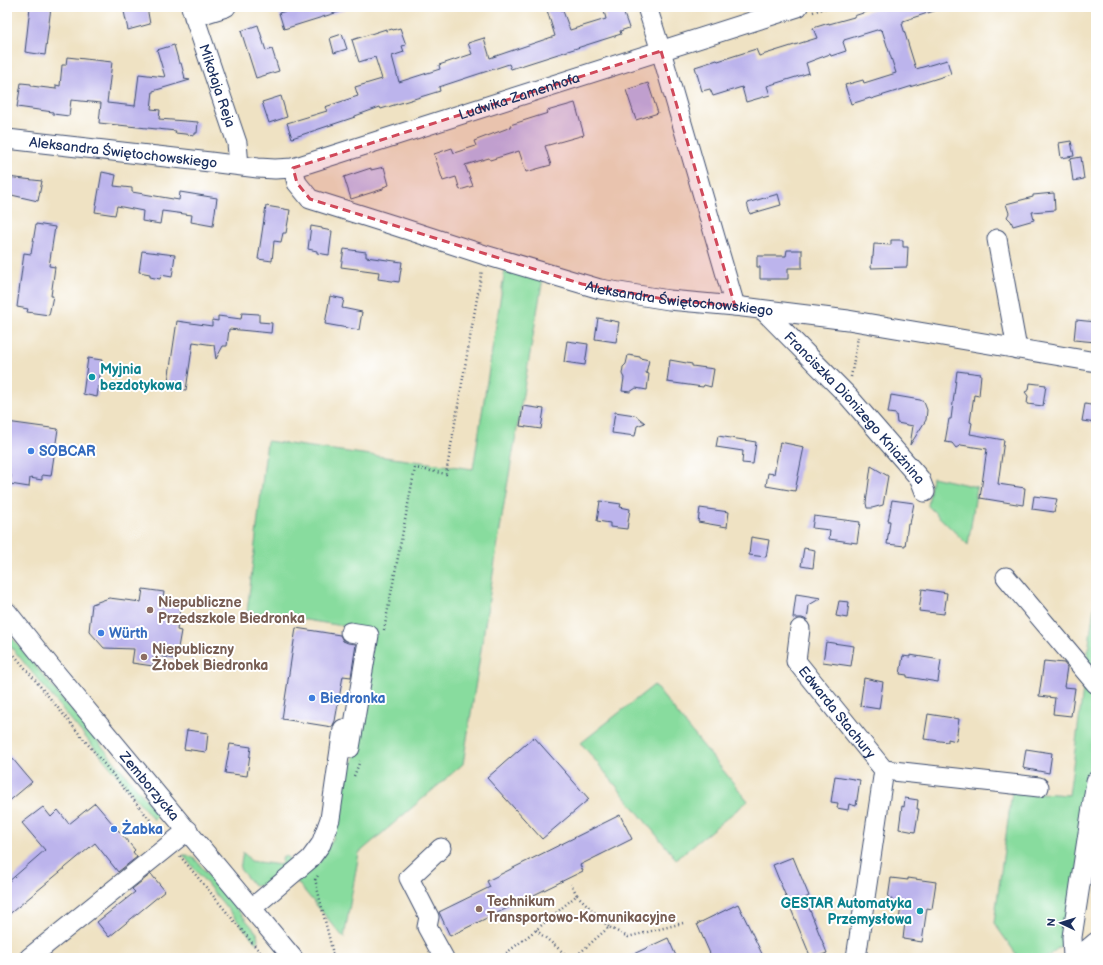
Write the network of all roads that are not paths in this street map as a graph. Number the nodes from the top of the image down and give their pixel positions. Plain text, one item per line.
1 (226, 7) edge
2 (647, 7) edge
3 (798, 7) edge
4 (193, 12) edge
5 (661, 51) junction
6 (7, 139) edge
7 (239, 165) junction
8 (293, 168) junction
9 (997, 239) dead end
10 (735, 306) junction
11 (763, 310) junction
12 (1017, 349) junction
13 (1096, 362) edge
14 (925, 492) dead end
15 (1006, 577) dead end
16 (7, 612) edge
17 (800, 629) dead end
18 (350, 632) dead end
19 (1096, 684) edge
20 (343, 729) dead end
21 (337, 769) junction
22 (884, 770) junction
23 (1096, 781) edge
24 (1039, 787) dead end
25 (188, 830) junction
26 (441, 848) dead end
27 (252, 908) junction
28 (1096, 942) edge
29 (29, 958) edge
30 (293, 958) edge
31 (444, 958) edge
32 (856, 958) edge
33 (1074, 958) edge
34 (1077, 958) edge

1 - 4 street
2 - 5 street
3 - 5 street, Ludwika Zamenhofa
4 - 7 street, Mikołaja Reja
5 - 8 street, Ludwika Zamenhofa
5 - 10 street
6 - 7 street, Aleksandra Świętochowskiego
7 - 8 street, Ludwika Zamenhofa
8 - 10 street, Aleksandra Świętochowskiego
9 - 12 street
10 - 11 street, Aleksandra Świętochowskiego
11 - 12 street, Aleksandra Świętochowskiego
11 - 14 street, Franciszka Dionizego Kniaźnina
12 - 13 street, Aleksandra Świętochowskiego
15 - 19 street
16 - 25 street, Zemborzycka
17 - 22 street, Edwarda Stachury
18 - 21 street
20 - 21 street
21 - 27 street
22 - 24 street
22 - 32 street
23 - 33 street
25 - 27 street, Zemborzycka
25 - 29 street
26 - 31 street
27 - 30 street, Zemborzycka
28 - 34 street

